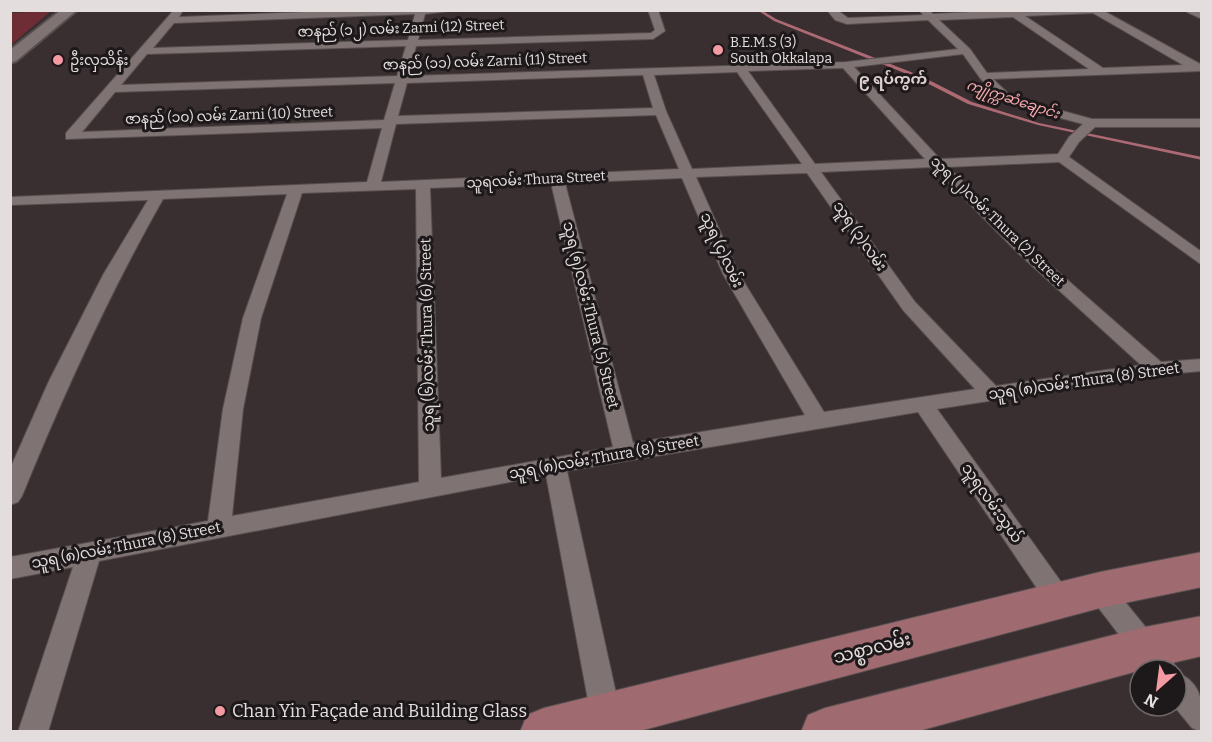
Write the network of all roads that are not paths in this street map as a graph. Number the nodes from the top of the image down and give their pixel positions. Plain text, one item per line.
1 (69, 10) edge
2 (179, 10) edge
3 (454, 10) edge
4 (653, 10) edge
5 (831, 10) edge
6 (1190, 10) edge
7 (420, 11) edge
8 (1096, 11) edge
9 (1013, 12) edge
10 (926, 14) edge
11 (1202, 16) edge
12 (171, 20) junction
13 (412, 43) junction
14 (143, 51) junction
15 (966, 51) junction
16 (10, 58) edge
17 (854, 64) junction
18 (740, 68) junction
19 (1199, 68) edge
20 (647, 71) junction
21 (1102, 73) junction
22 (984, 76) junction
23 (402, 79) junction
24 (110, 89) junction
25 (660, 111) junction
26 (389, 122) junction
27 (1202, 123) edge
28 (1089, 126) junction
29 (1062, 158) junction
30 (936, 163) junction
31 (811, 166) junction
32 (686, 172) junction
33 (557, 177) junction
34 (423, 184) junction
35 (373, 185) junction
36 (296, 189) junction
37 (158, 195) junction
38 (12, 203) edge
39 (1198, 254) edge
40 (1202, 365) edge
41 (1157, 369) junction
42 (992, 395) junction
43 (924, 406) junction
44 (818, 420) junction
45 (625, 453) junction
46 (555, 465) junction
47 (430, 487) junction
48 (10, 496) edge
49 (219, 527) junction
50 (90, 552) junction
51 (10, 568) edge
52 (1202, 570) edge
53 (1080, 595) junction
54 (1202, 636) edge
55 (1153, 658) edge
56 (1156, 658) edge
57 (1128, 665) edge
58 (1188, 701) edge
59 (606, 716) junction
60 (1202, 718) edge
61 (33, 732) edge
62 (544, 732) edge
63 (825, 732) edge

1 - 16 main road
2 - 12 street
3 - 7 street
4 - 13 street, ဇာနည် (၁၂) လမ်း Zarni (12) Street
5 - 10 street
6 - 11 street
7 - 12 street
7 - 13 street
8 - 9 street
8 - 19 street
9 - 10 street
9 - 21 street
10 - 15 street
12 - 14 street
13 - 14 street, ဇာနည် (၁၂) လမ်း Zarni (12) Street
13 - 23 street
14 - 24 street
15 - 17 street, ဇာနည် (၁၁) လမ်း Zarni (11) Street
15 - 22 street
17 - 18 street, ဇာနည် (၁၁) လမ်း Zarni (11) Street
17 - 30 street, သူရ (၂)လမ်း Thura (2) Street
18 - 20 street, ဇာနည် (၁၁) လမ်း Zarni (11) Street
18 - 31 street, သူရ (၃)လမ်း
19 - 21 street
20 - 23 street, ဇာနည် (၁၁) လမ်း Zarni (11) Street
20 - 25 street, သူရ (၄)လမ်း
21 - 22 street
22 - 28 street
23 - 24 street, ဇာနည် (၁၁) လမ်း Zarni (11) Street
23 - 26 street
24 - 26 street, ဇာနည် (၁၀) လမ်း Zarni (10) Street
25 - 26 street, ဇာနည် (၁၀) လမ်း Zarni (10) Street
25 - 32 street, သူရ (၄)လမ်း
26 - 35 street
27 - 28 street
28 - 29 street
29 - 30 street, သူရလမ်း Thura Street
29 - 39 street
30 - 31 street, သူရလမ်း Thura Street
30 - 41 street, သူရ (၂)လမ်း Thura (2) Street
31 - 32 street, သူရလမ်း Thura Street
31 - 42 street, သူရ (၃)လမ်း
32 - 33 street, သူရလမ်း Thura Street
32 - 44 street, သူရ (၄)လမ်း
33 - 34 street, သူရလမ်း Thura Street
33 - 45 street, သူရ (၅)လမ်း Thura (5) Street
34 - 35 street, သူရလမ်း Thura Street
34 - 47 street, သူရ (၆)လမ်း Thura (6) Street
35 - 36 street, သူရလမ်း Thura Street
36 - 37 street, သူရလမ်း Thura Street
36 - 49 street
37 - 38 street, သူရလမ်း Thura Street
37 - 48 street
40 - 41 street, သူရ (၈)လမ်း Thura (8) Street
41 - 42 street, သူရ (၈)လမ်း Thura (8) Street
42 - 43 street, သူရ (၈)လမ်း Thura (8) Street
43 - 44 street, သူရ (၈)လမ်း Thura (8) Street
43 - 53 street, သူရလမ်းသွယ်
44 - 45 street, သူရ (၈)လမ်း Thura (8) Street
45 - 46 street, သူရ (၈)လမ်း Thura (8) Street
46 - 47 street, သူရ (၈)လမ်း Thura (8) Street
46 - 59 street
47 - 49 street, သူရ (၈)လမ်း Thura (8) Street
49 - 50 street, သူရ (၈)လမ်း Thura (8) Street
50 - 51 street, သူရ (၈)လမ်း Thura (8) Street
50 - 61 street
52 - 53 main road, သစ္စာလမ်း
53 - 55 street, သူရလမ်းသွယ်
53 - 59 main road, သစ္စာလမ်း
54 - 56 main road
57 - 63 main road
58 - 60 street
59 - 62 main road, သစ္စာလမ်း

